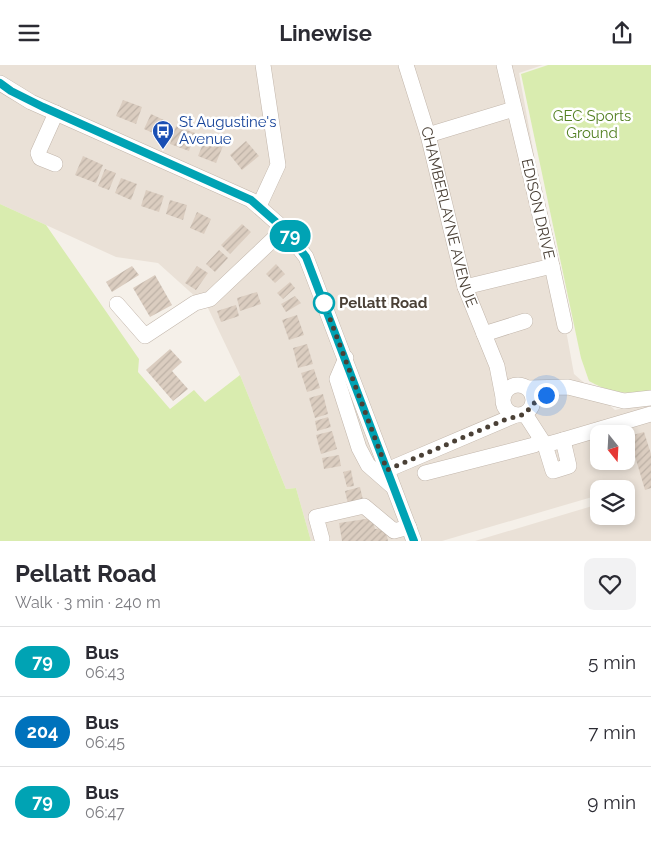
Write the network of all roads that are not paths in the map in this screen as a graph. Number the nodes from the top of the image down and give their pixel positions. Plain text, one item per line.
1 (263, 65) edge
2 (406, 65) edge
3 (504, 65) edge
4 (0, 83) edge
5 (514, 109) junction
6 (56, 113) junction
7 (428, 135) junction
8 (55, 164) dead end
9 (259, 206) junction
10 (284, 229) junction
11 (552, 266) junction
12 (465, 287) junction
13 (116, 304) dead end
14 (524, 321) dead end
15 (565, 325) dead end
16 (484, 334) junction
17 (346, 358) junction
18 (497, 366) junction
19 (522, 386) junction
20 (558, 387) junction
21 (651, 398) edge
22 (503, 401) junction
23 (525, 411) junction
24 (651, 414) edge
25 (492, 425) junction
26 (564, 440) junction
27 (542, 442) junction
28 (387, 470) junction
29 (425, 473) dead end
30 (394, 487) junction
31 (411, 534) edge
32 (322, 539) dead end

1 - 9 street
2 - 7 street, CHAMBERLAYNE AVENUE
3 - 5 street, EDISON DRIVE
4 - 6 street
5 - 7 street
5 - 11 street, EDISON DRIVE
6 - 8 street
6 - 9 street
7 - 12 street, CHAMBERLAYNE AVENUE
9 - 10 street
10 - 13 street
10 - 17 street
11 - 12 street, EDISON DRIVE
11 - 15 street
12 - 16 street, CHAMBERLAYNE AVENUE
14 - 16 street
16 - 18 street, CHAMBERLAYNE AVENUE
17 - 28 street
17 - 30 street
18 - 19 street, CHAMBERLAYNE AVENUE
18 - 22 street, CHAMBERLAYNE AVENUE
19 - 20 street
19 - 22 street
19 - 23 street
20 - 21 street
20 - 23 street
22 - 23 street
22 - 25 street
23 - 25 street
23 - 27 street
24 - 26 street
25 - 28 street
26 - 27 street
26 - 27 street
27 - 29 street
28 - 30 street
30 - 31 street
31 - 32 street

